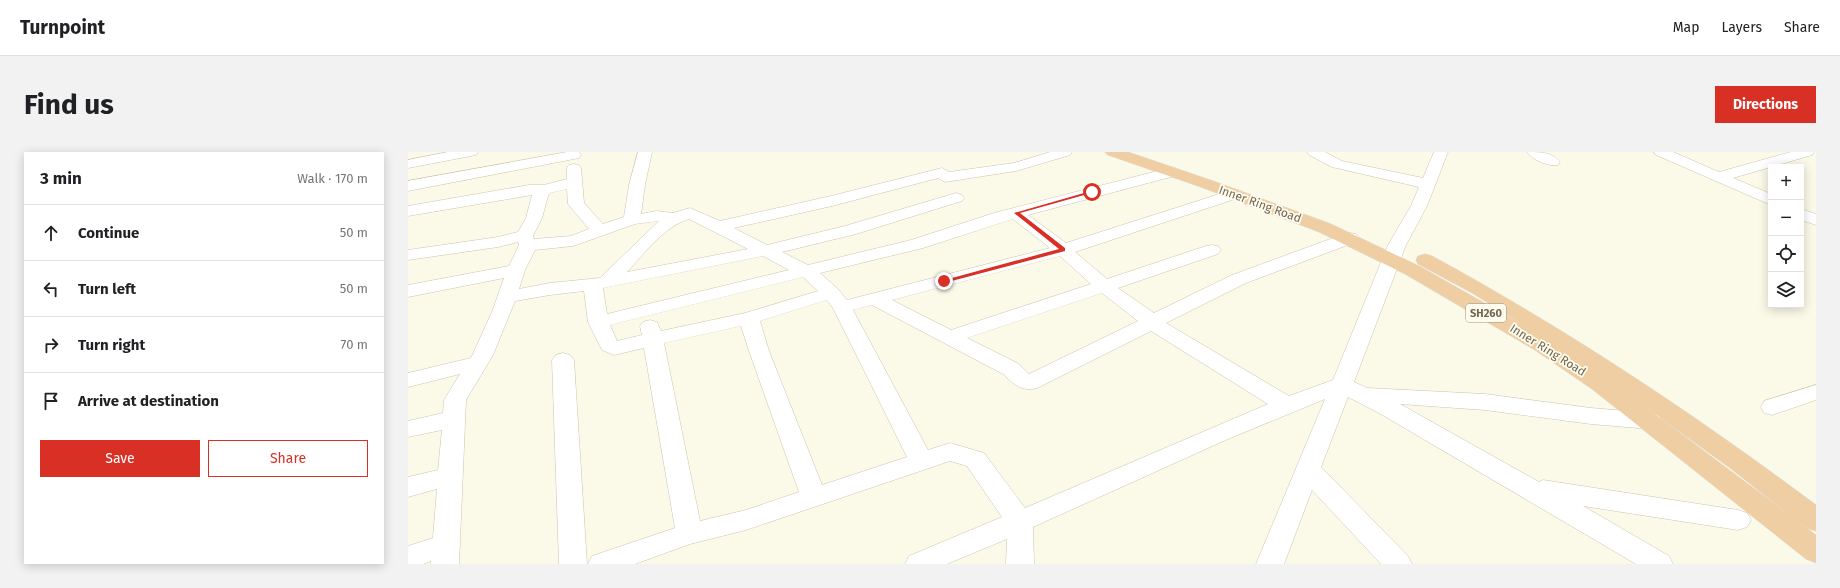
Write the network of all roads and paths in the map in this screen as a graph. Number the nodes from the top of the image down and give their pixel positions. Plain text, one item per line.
1 (471, 152) edge
2 (645, 152) edge
3 (1065, 152) edge
4 (1113, 152) edge
5 (1148, 152) edge
6 (1314, 152) edge
7 (1441, 152) edge
8 (1534, 152) edge
9 (1661, 152) edge
10 (1806, 152) edge
11 (575, 154) edge
12 (413, 160) edge
13 (1553, 162) dead end
14 (1173, 172) junction
15 (1718, 177) junction
16 (574, 182) junction
17 (1427, 184) junction
18 (408, 186) edge
19 (544, 190) junction
20 (1235, 194) junction
21 (956, 198) dead end
22 (1768, 199) edge
23 (408, 211) edge
24 (1016, 213) junction
25 (841, 215) junction
26 (1804, 215) edge
27 (674, 218) junction
28 (632, 220) junction
29 (1816, 220) edge
30 (718, 227) junction
31 (600, 231) junction
32 (1350, 238) junction
33 (526, 240) junction
34 (764, 250) junction
35 (1063, 250) junction
36 (1212, 250) dead end
37 (1394, 252) junction
38 (408, 255) edge
39 (516, 270) junction
40 (808, 272) junction
41 (600, 283) junction
42 (1103, 285) junction
43 (408, 291) edge
44 (507, 297) junction
45 (875, 299) junction
46 (836, 300) junction
47 (646, 310) junction
48 (749, 318) junction
49 (598, 322) junction
50 (1152, 322) junction
51 (949, 337) junction
52 (652, 340) junction
53 (564, 360) dead end
54 (478, 363) junction
55 (408, 380) edge
56 (1352, 390) junction
57 (1816, 392) edge
58 (1287, 405) junction
59 (1772, 406) dead end
60 (453, 419) junction
61 (1650, 421) junction
62 (408, 429) edge
63 (922, 462) junction
64 (1308, 469) junction
65 (450, 476) junction
66 (408, 487) edge
67 (1530, 489) junction
68 (814, 498) junction
69 (1738, 520) dead end
70 (1816, 520) edge
71 (1020, 522) junction
72 (689, 534) junction
73 (1816, 551) edge
74 (446, 555) edge
75 (408, 557) edge
76 (616, 561) edge
77 (573, 564) edge
78 (919, 564) edge
79 (1020, 564) edge
80 (1270, 564) edge
81 (1398, 564) edge
82 (1659, 564) edge

1 - 12 street
2 - 28 street
3 - 25 street
4 - 14 highway, Inner Ring Road / SH260
5 - 37 highway, Inner Ring Road / SH260
6 - 17 street
7 - 17 street
8 - 13 street
9 - 15 street
10 - 15 street
11 - 16 street
11 - 18 street
12 - 18 street
14 - 20 highway, Inner Ring Road / SH260
14 - 24 street
15 - 22 street
16 - 19 street
16 - 31 street
17 - 37 street
19 - 23 street
19 - 33 street
20 - 32 highway, Inner Ring Road / SH260
20 - 35 street
21 - 25 street
24 - 35 street
24 - 40 street
25 - 30 street
25 - 34 street
26 - 29 street
27 - 28 street
27 - 30 street
27 - 41 street
28 - 31 street
30 - 34 street
31 - 33 street
32 - 37 highway, Inner Ring Road / SH260
32 - 50 street
33 - 38 street
33 - 39 street
34 - 40 street
34 - 41 street
35 - 42 street
35 - 45 street
36 - 42 street
37 - 56 street
37 - 61 highway, Inner Ring Road / SH260
37 - 70 highway, Inner Ring Road / SH260
39 - 43 street
39 - 44 street
40 - 46 street
40 - 47 street
41 - 44 street
41 - 49 street
42 - 50 street
42 - 51 street
44 - 54 street
45 - 46 street
45 - 51 street
46 - 48 street
46 - 63 street
47 - 49 street
47 - 52 street
48 - 52 street
48 - 68 street
49 - 52 street
50 - 51 street
50 - 58 street
52 - 72 street
53 - 77 street
54 - 55 street
54 - 60 street
56 - 58 street
56 - 61 street
56 - 64 street
56 - 67 street
57 - 59 street
58 - 71 street
60 - 62 street
60 - 65 street
61 - 73 highway, Inner Ring Road / SH260
63 - 68 street
63 - 71 street
64 - 80 street
64 - 81 street
65 - 66 street
65 - 74 street
67 - 69 street
67 - 82 street
68 - 72 street
71 - 78 street
71 - 79 street
72 - 76 street
74 - 75 street

